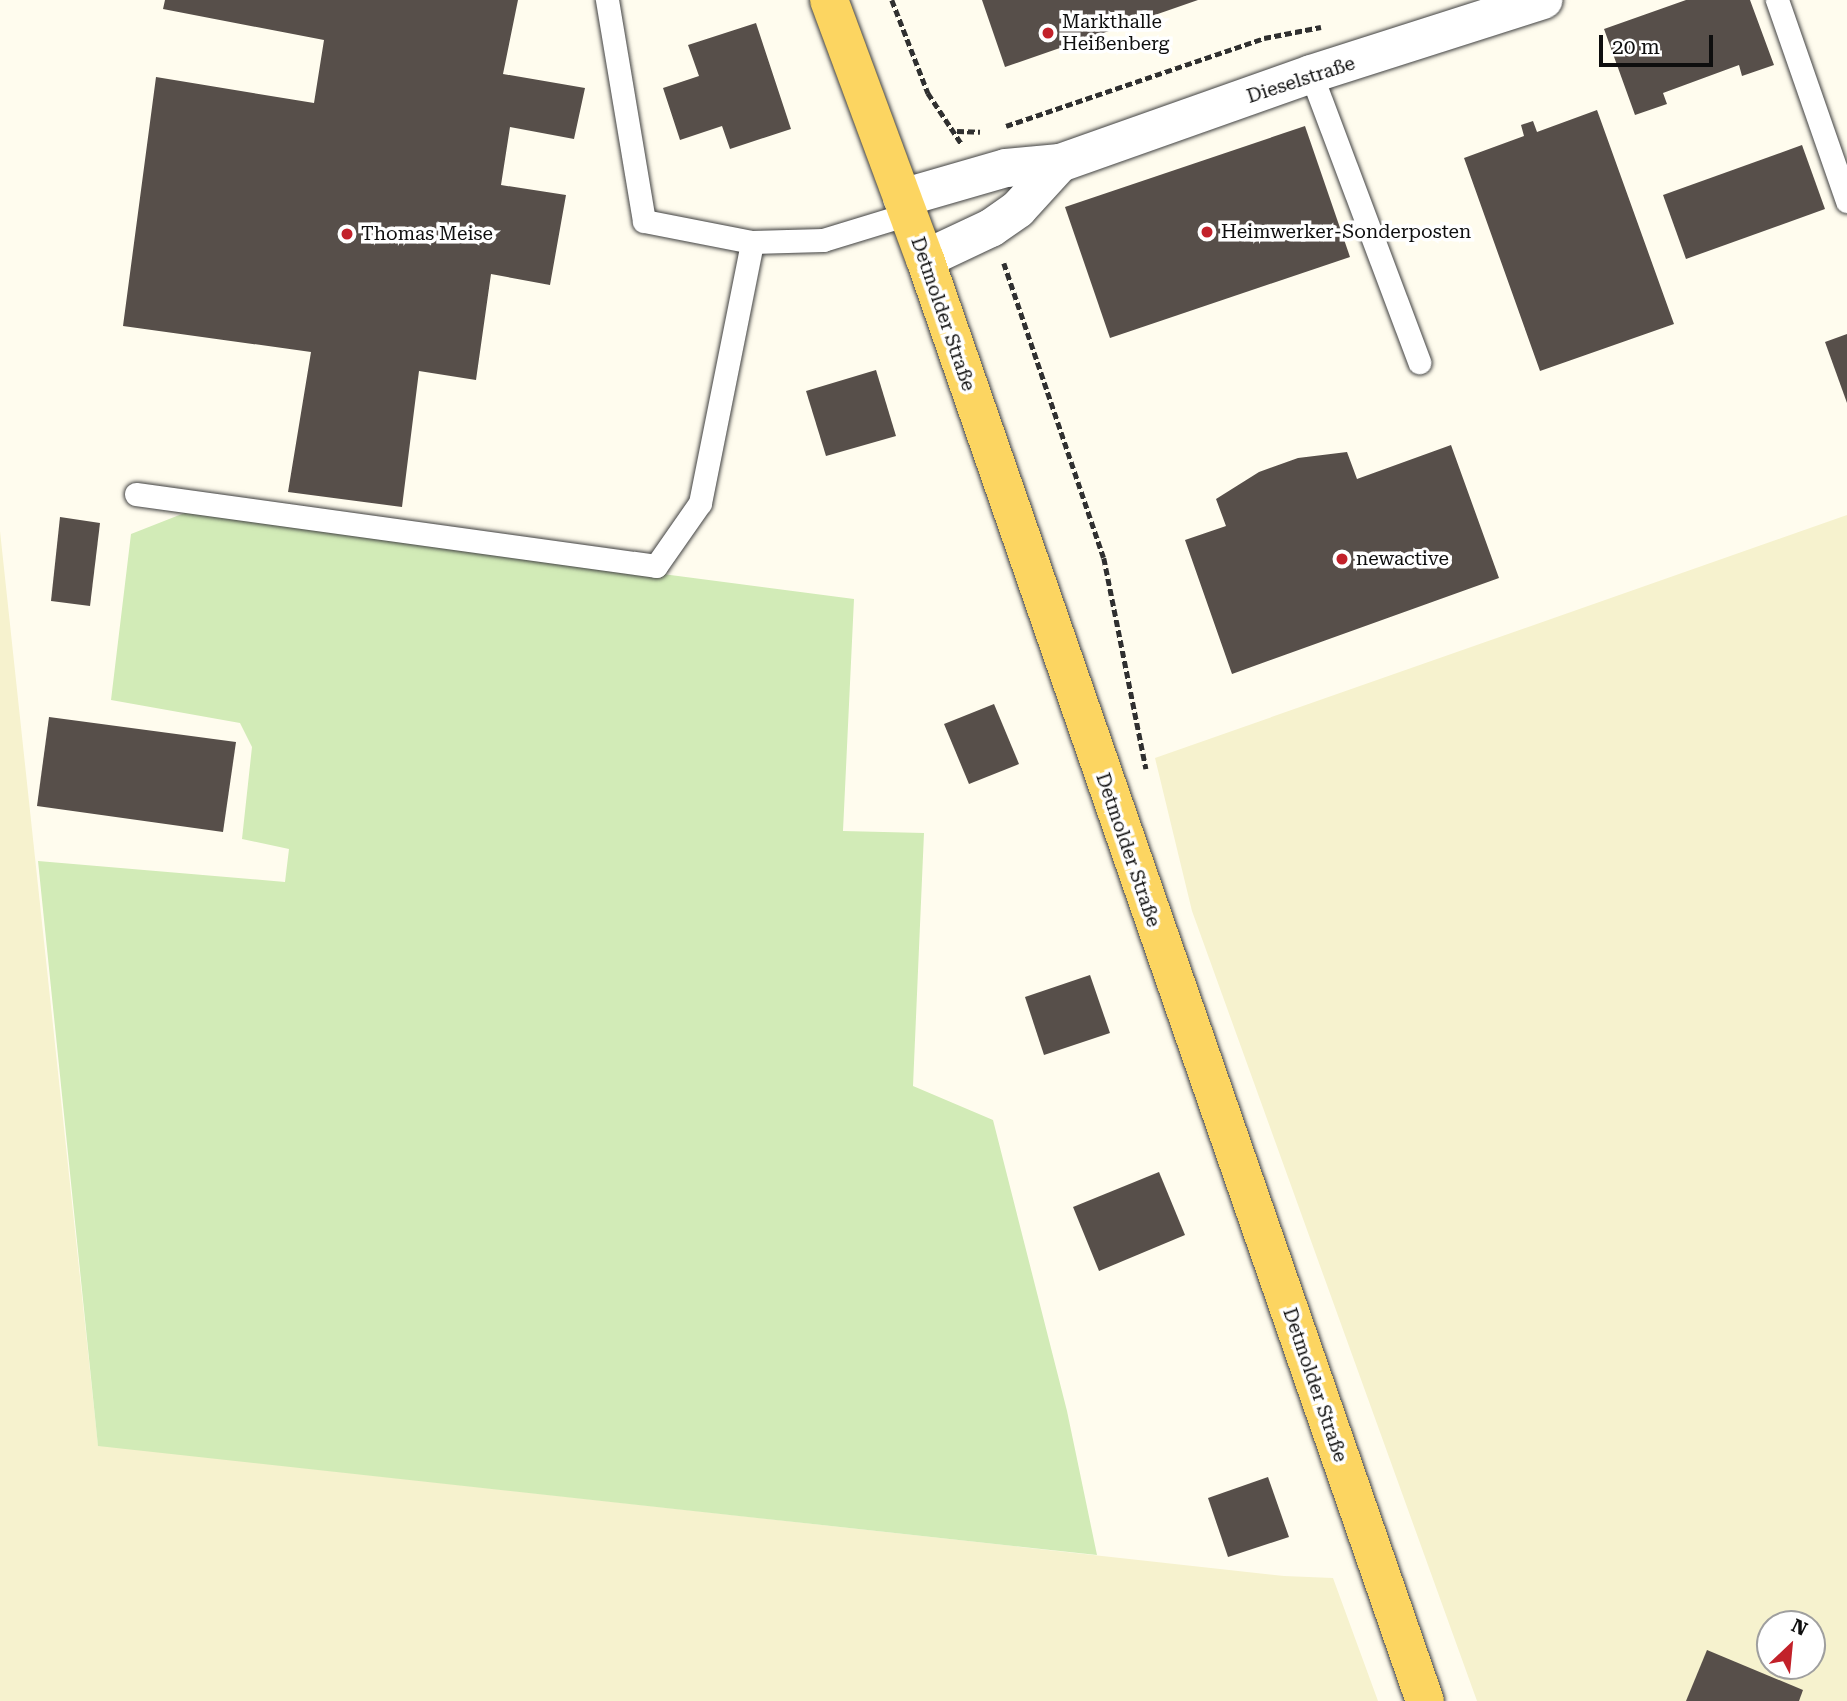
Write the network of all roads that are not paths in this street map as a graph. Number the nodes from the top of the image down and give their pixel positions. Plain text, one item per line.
1 (607, 0) edge
2 (829, 0) edge
3 (1777, 0) edge
4 (1537, 1) edge
5 (1311, 74) junction
6 (1060, 163) junction
7 (1847, 201) edge
8 (905, 206) junction
9 (752, 242) junction
10 (925, 259) junction
11 (1419, 362) dead end
12 (135, 494) dead end
13 (1425, 1701) edge

1 - 9 lane
2 - 8 main road, Detmolder Straße
3 - 7 lane
4 - 5 street, Dieselstraße
5 - 6 street, Dieselstraße
5 - 11 lane
6 - 8 street, Dieselstraße
6 - 10 street, Dieselstraße
8 - 9 lane
8 - 10 main road, Detmolder Straße
9 - 12 lane
10 - 13 main road, Detmolder Straße

